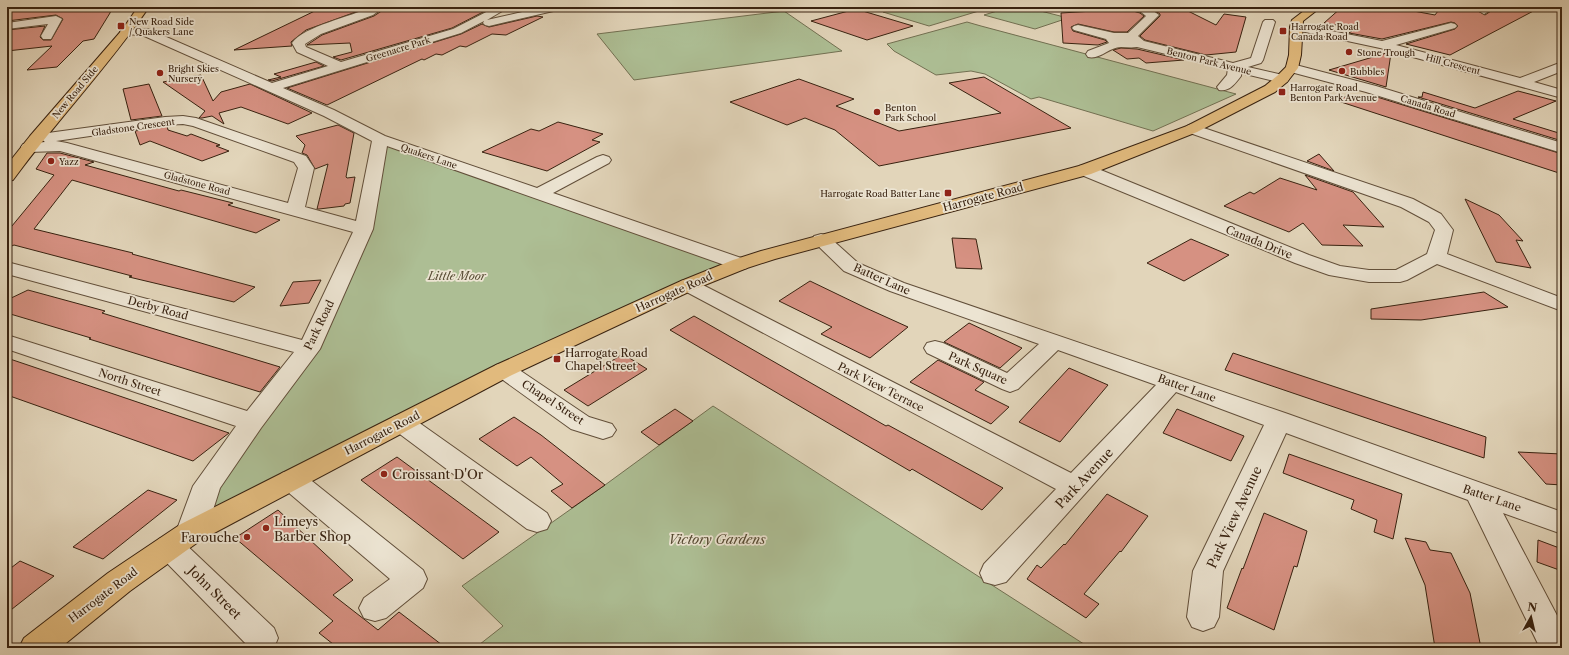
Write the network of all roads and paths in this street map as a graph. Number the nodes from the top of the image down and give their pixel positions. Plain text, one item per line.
1 (144, 7) edge
2 (379, 7) edge
3 (504, 7) edge
4 (558, 7) edge
5 (1132, 7) edge
6 (1316, 7) edge
7 (1269, 22) dead end
8 (7, 26) edge
9 (1450, 26) dead end
10 (1296, 27) junction
11 (1078, 28) dead end
12 (457, 31) junction
13 (126, 32) junction
14 (47, 36) dead end
15 (1116, 40) junction
16 (1134, 40) junction
17 (1382, 45) junction
18 (1092, 54) dead end
19 (340, 66) junction
20 (1562, 66) edge
21 (1234, 67) junction
22 (1287, 73) junction
23 (1521, 83) junction
24 (1224, 87) dead end
25 (271, 88) junction
26 (1562, 94) edge
27 (1192, 129) junction
28 (380, 139) junction
29 (32, 143) junction
30 (1562, 148) edge
31 (603, 160) dead end
32 (1085, 170) junction
33 (7, 176) edge
34 (538, 194) junction
35 (295, 210) junction
36 (364, 229) junction
37 (821, 240) junction
38 (1436, 257) junction
39 (740, 264) junction
40 (7, 268) edge
41 (688, 285) junction
42 (1562, 304) edge
43 (7, 342) edge
44 (1054, 342) junction
45 (935, 348) dead end
46 (309, 349) junction
47 (504, 370) junction
48 (1172, 382) junction
49 (1279, 420) junction
50 (252, 422) junction
51 (402, 423) junction
52 (603, 430) dead end
53 (292, 480) junction
54 (1075, 487) junction
55 (1479, 494) junction
56 (537, 521) dead end
57 (1562, 523) edge
58 (180, 539) junction
59 (995, 573) dead end
60 (375, 608) dead end
61 (1204, 617) dead end
62 (262, 638) dead end
63 (36, 648) edge
64 (1557, 648) edge

1 - 13 main road, New Road Side
2 - 19 street
3 - 12 street, Greenacre Park
4 - 12 street, Greenacre Park
5 - 16 street
6 - 10 main road
7 - 21 street
8 - 14 street
9 - 17 street
10 - 17 street, Hill Crescent
10 - 22 main road
11 - 15 street
12 - 19 street, Greenacre Park
13 - 25 street, Quakers Lane
13 - 29 main road, New Road Side
15 - 16 street, Benton Park Avenue
15 - 18 street
16 - 21 street, Benton Park Avenue
17 - 23 street, Hill Crescent
19 - 25 street, Greenacre Park
20 - 23 street
21 - 22 street, Benton Park Avenue
21 - 24 street
22 - 27 main road, Harrogate Road
22 - 30 street, Canada Road
23 - 26 street, Hill Crescent
25 - 28 street, Quakers Lane
27 - 32 main road, Harrogate Road
27 - 38 street
28 - 34 street, Quakers Lane
28 - 36 street, Park Road
29 - 33 main road, New Road Side
29 - 35 street, Gladstone Road
29 - 35 street, Gladstone Crescent
31 - 34 street
32 - 37 main road, Harrogate Road
32 - 38 street, Canada Drive
34 - 39 street, Quakers Lane
35 - 36 street, Gladstone Road
36 - 46 street, Park Road
37 - 39 main road, Harrogate Road
37 - 44 street, Batter Lane
38 - 42 street
39 - 41 main road, Harrogate Road
40 - 46 street, Derby Road
41 - 47 main road, Harrogate Road
41 - 54 street, Park View Terrace
43 - 50 street, North Street
44 - 45 street, Park Square
44 - 48 street, Batter Lane
46 - 50 street, Park Road
47 - 51 main road, Harrogate Road
47 - 52 street, Chapel Street
48 - 49 street, Batter Lane
48 - 54 street, Park Avenue
49 - 55 street, Batter Lane
49 - 61 street, Park View Avenue
50 - 58 street, Park Road
51 - 53 main road, Harrogate Road
51 - 56 street
53 - 58 main road, Harrogate Road
53 - 60 street
54 - 59 street, Park Avenue
55 - 57 street, Batter Lane
55 - 64 street
58 - 62 street, John Street
58 - 63 main road, Harrogate Road

